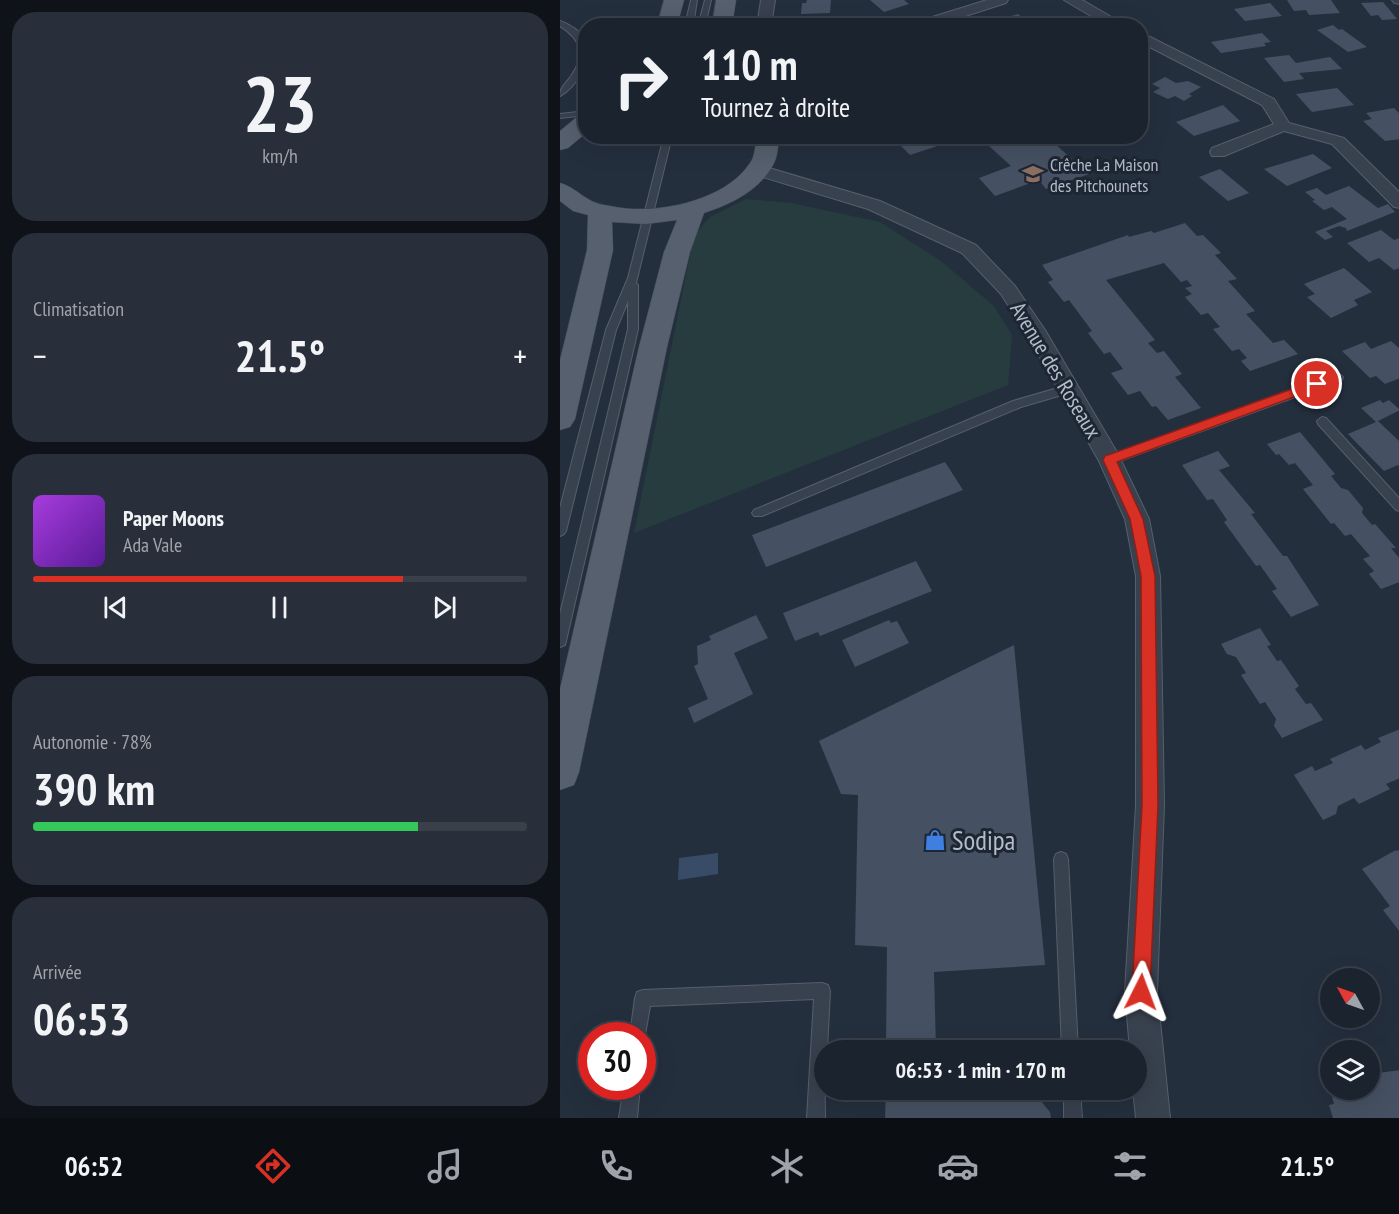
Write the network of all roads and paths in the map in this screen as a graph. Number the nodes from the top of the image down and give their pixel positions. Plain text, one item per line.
1 (667, 0) edge
2 (674, 0) edge
3 (694, 0) edge
4 (708, 0) edge
5 (726, 0) edge
6 (768, 0) edge
7 (1001, 0) edge
8 (1071, 0) edge
9 (666, 18) edge
10 (668, 18) edge
11 (691, 18) edge
12 (703, 18) edge
13 (723, 18) edge
14 (765, 18) edge
15 (944, 18) edge
16 (1105, 18) edge
17 (560, 23) edge
18 (578, 36) edge
19 (1148, 40) edge
20 (578, 73) edge
21 (560, 94) edge
22 (578, 114) edge
23 (560, 116) edge
24 (1283, 126) junction
25 (578, 127) edge
26 (560, 143) edge
27 (666, 144) edge
28 (768, 144) edge
29 (1218, 152) dead end
30 (759, 170) junction
31 (560, 189) edge
32 (1400, 203) edge
33 (693, 209) junction
34 (600, 212) junction
35 (648, 216) junction
36 (634, 278) junction
37 (1338, 376) dead end
38 (1068, 390) junction
39 (560, 419) edge
40 (1322, 421) dead end
41 (1110, 460) junction
42 (1400, 507) edge
43 (758, 513) dead end
44 (560, 531) edge
45 (560, 641) edge
46 (560, 772) edge
47 (1061, 859) dead end
48 (640, 1022) edge
49 (1070, 1040) edge
50 (630, 1100) edge
51 (1072, 1100) edge
52 (628, 1118) edge
53 (816, 1118) edge
54 (1073, 1118) edge
55 (1153, 1118) edge

1 - 9 main road
2 - 10 main road
3 - 11 lane
4 - 12 lane
5 - 13 main road
6 - 14 street
7 - 15 street
8 - 16 street
17 - 18 lane
19 - 24 street
20 - 21 lane
22 - 23 lane
24 - 29 street
24 - 32 street
25 - 26 main road
27 - 35 lane
28 - 30 main road
30 - 33 main road
30 - 38 street, Avenue des Roseaux
31 - 34 main road
33 - 35 main road
33 - 46 main road
34 - 35 main road
34 - 39 main road
35 - 36 lane
36 - 44 lane
36 - 45 lane
37 - 41 lane
38 - 41 street, Avenue des Roseaux
38 - 43 lane
40 - 42 lane
41 - 55 street, Avenue des Roseaux
47 - 49 lane
48 - 53 lane
50 - 52 lane
51 - 54 lane

